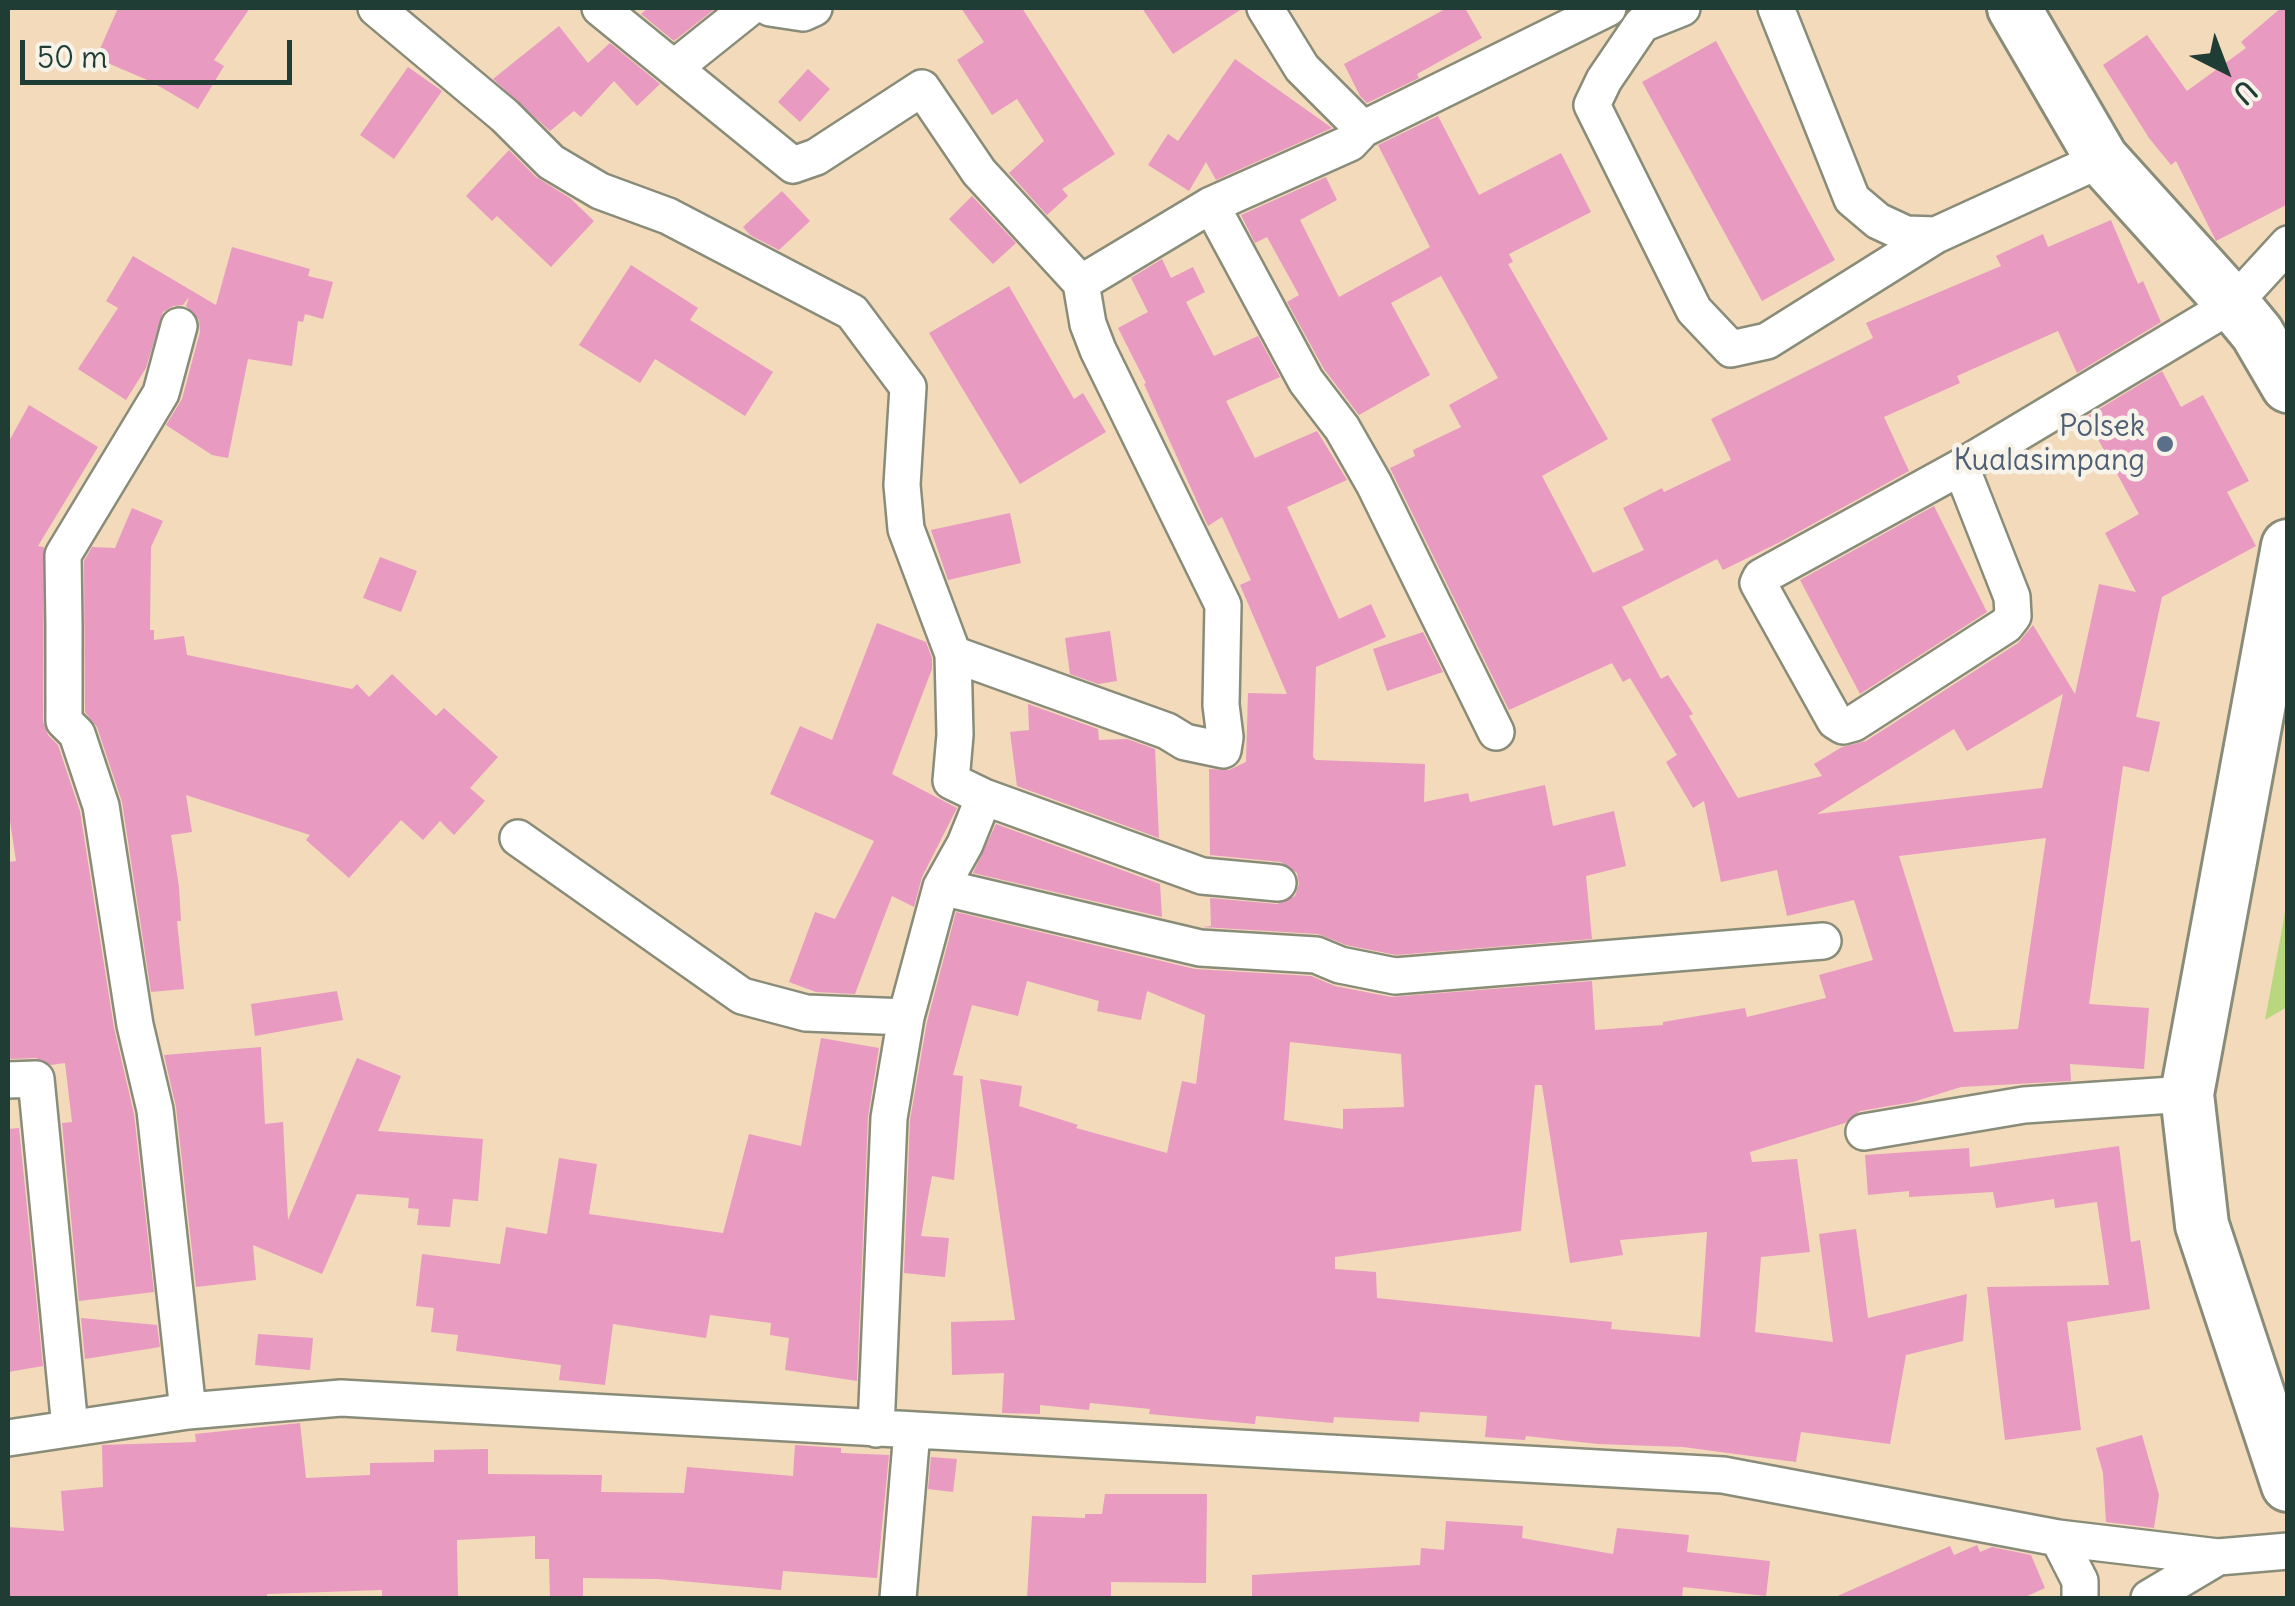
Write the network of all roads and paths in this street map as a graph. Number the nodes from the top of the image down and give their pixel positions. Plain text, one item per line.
1 (376, 8) edge
2 (600, 8) edge
3 (749, 8) edge
4 (770, 8) edge
5 (814, 8) edge
6 (1265, 8) edge
7 (1608, 8) edge
8 (1682, 8) edge
9 (1776, 8) edge
10 (2014, 8) edge
11 (674, 68) junction
12 (1363, 129) junction
13 (2102, 159) junction
14 (1211, 205) junction
15 (1936, 235) junction
16 (2288, 244) edge
17 (1081, 282) junction
18 (2233, 304) junction
19 (178, 326) dead end
20 (2287, 381) edge
21 (1961, 467) junction
22 (2288, 546) edge
23 (953, 654) junction
24 (1496, 732) dead end
25 (984, 797) junction
26 (518, 838) dead end
27 (1278, 883) dead end
28 (941, 886) junction
29 (1823, 941) dead end
30 (906, 1017) junction
31 (8, 1080) edge
32 (2187, 1094) junction
33 (1864, 1132) dead end
34 (188, 1411) junction
35 (70, 1428) junction
36 (876, 1429) junction
37 (912, 1431) junction
38 (8, 1438) edge
39 (2288, 1485) edge
40 (2058, 1538) junction
41 (2288, 1551) edge
42 (2218, 1557) junction
43 (898, 1598) edge
44 (2080, 1598) edge
45 (2149, 1598) edge

1 - 23 street
2 - 11 street
3 - 11 street
4 - 5 street
6 - 12 street
7 - 12 street
8 - 15 street
9 - 15 street
10 - 13 highway
11 - 17 street
12 - 14 street
13 - 15 street
13 - 18 highway
14 - 17 street
14 - 24 street
16 - 18 street
17 - 23 street
18 - 20 highway
18 - 21 street
19 - 34 street
21 - 21 street
22 - 32 highway
23 - 25 street
25 - 27 street
25 - 28 street
26 - 30 street
28 - 29 street
28 - 30 street
30 - 36 street
31 - 35 street
32 - 33 street
32 - 39 highway
34 - 35 street
34 - 36 street
35 - 38 street
36 - 37 street
37 - 40 street
37 - 43 street
40 - 42 street
40 - 44 street
41 - 42 street
42 - 45 street

